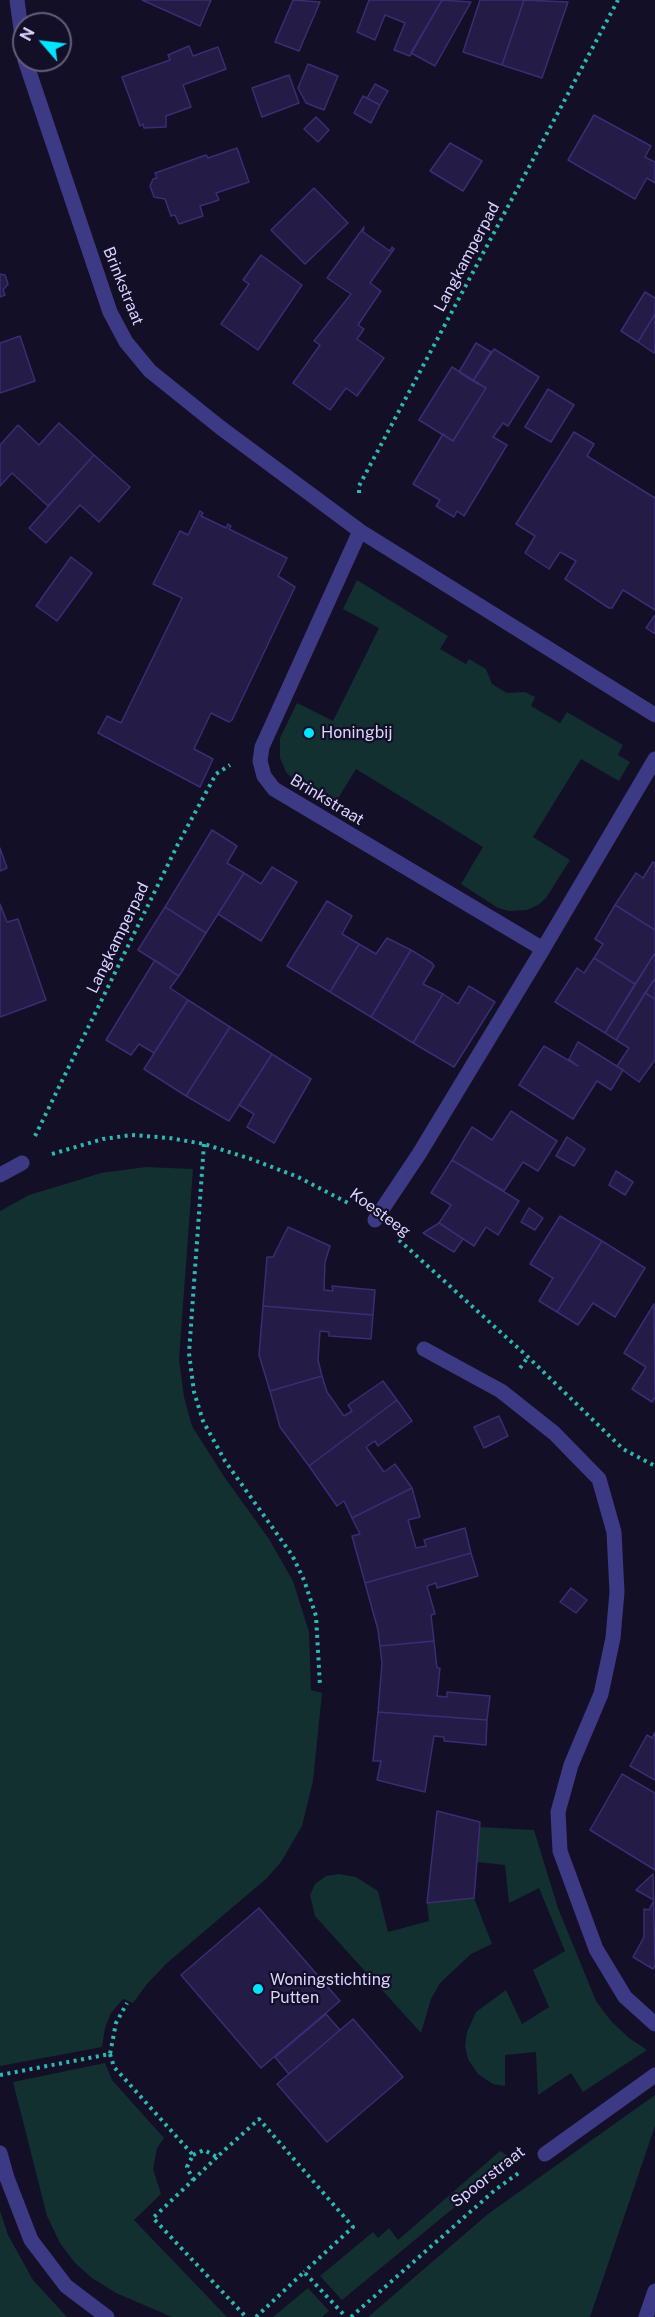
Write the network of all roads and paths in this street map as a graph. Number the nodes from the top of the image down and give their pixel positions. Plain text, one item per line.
1 (618, 0) edge
2 (29, 72) edge
3 (360, 531) junction
4 (655, 715) edge
5 (262, 747) junction
6 (655, 759) edge
7 (543, 949) junction
8 (204, 1144) junction
9 (22, 1163) junction
10 (0, 1175) edge
11 (375, 1220) junction
12 (424, 1349) dead end
13 (655, 1466) edge
14 (321, 1686) dead end
15 (127, 2003) dead end
16 (655, 2024) edge
17 (110, 2054) junction
18 (0, 2075) edge
19 (655, 2075) edge
20 (0, 2153) edge
21 (545, 2154) joint
22 (193, 2155) junction
23 (217, 2157) junction
24 (193, 2180) junction
25 (304, 2272) junction
26 (655, 2291) edge
27 (107, 2317) edge
28 (246, 2317) edge
29 (256, 2317) edge
30 (349, 2317) edge
31 (646, 2317) edge

1 - 3 path, Langkamperpad
2 - 3 street, Brinkstraat
3 - 4 street, Brinkstraat
3 - 5 street, Brinkstraat
5 - 7 street, Brinkstraat
5 - 9 path, Langkamperpad
6 - 7 street
7 - 11 street
8 - 9 path, Koesteeg
8 - 11 path, Koesteeg
8 - 14 path
9 - 10 street
11 - 13 path, Koesteeg
12 - 16 street
15 - 17 path
17 - 18 path
17 - 22 path
19 - 21 street, Spoorstraat
20 - 27 street
21 - 30 path, Spoorstraat
22 - 23 path
22 - 24 path
23 - 24 path
23 - 25 path
24 - 28 path
25 - 29 path
25 - 30 path
26 - 31 street

